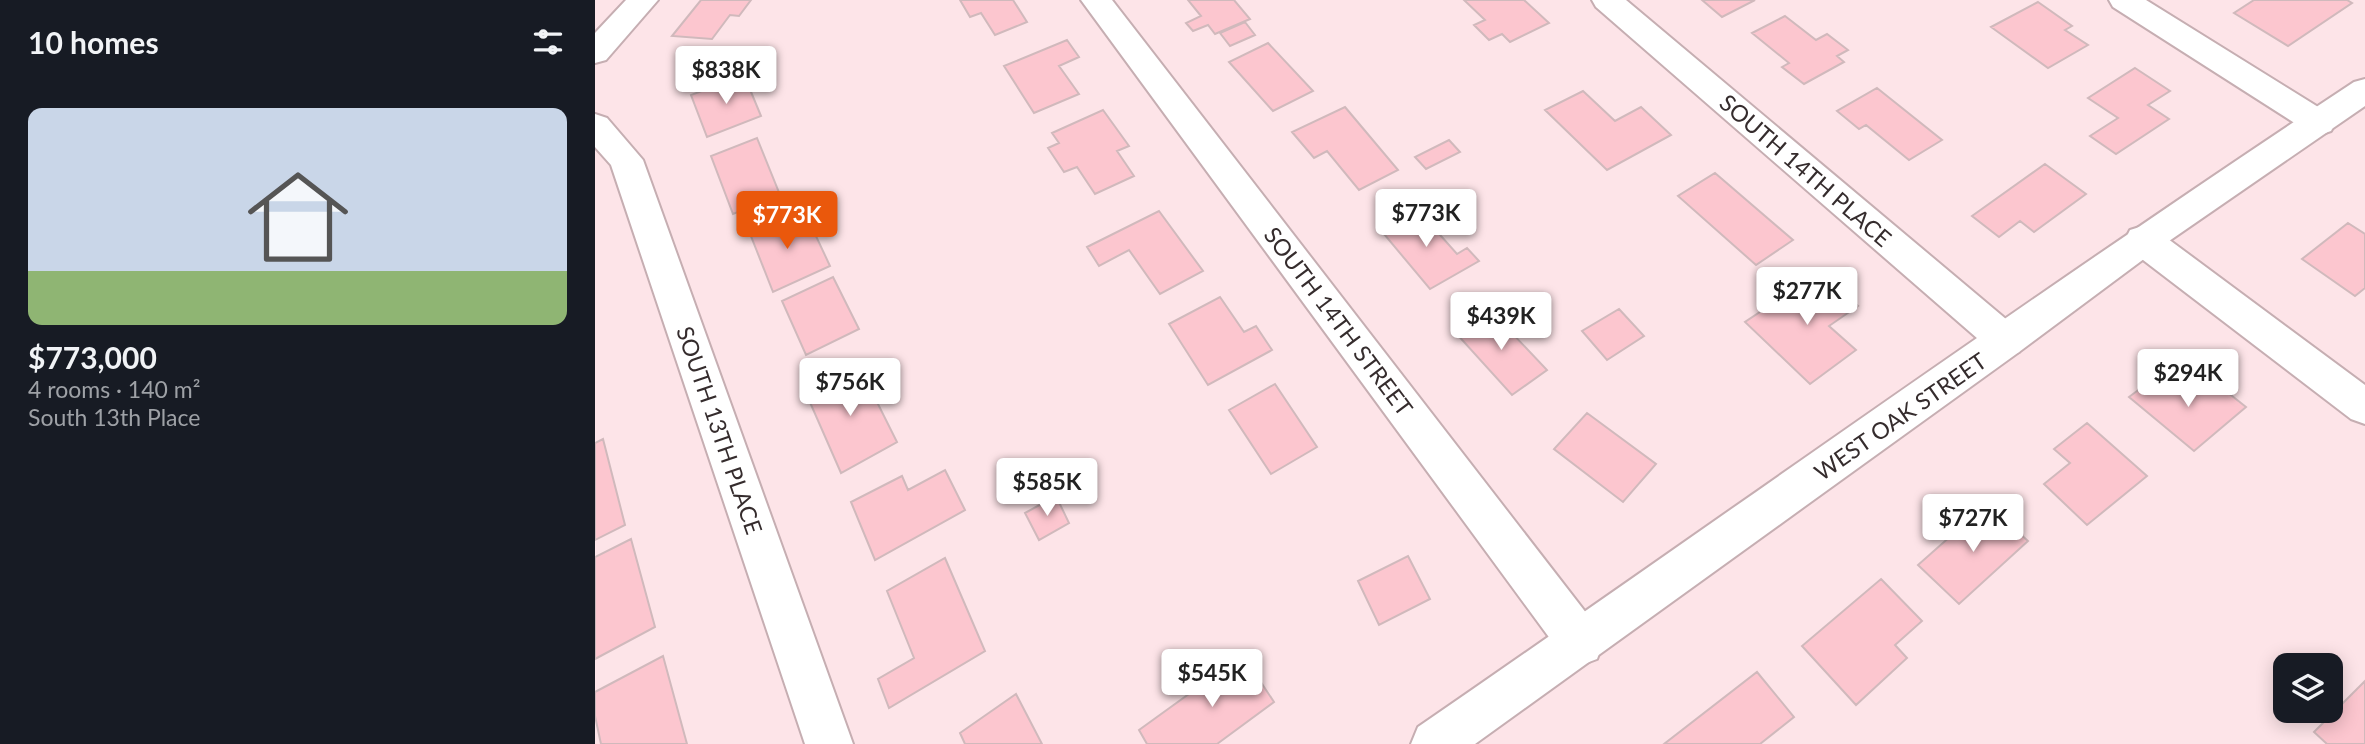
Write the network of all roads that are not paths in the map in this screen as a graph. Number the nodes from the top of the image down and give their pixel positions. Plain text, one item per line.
1 (643, 0) edge
2 (1096, 0) edge
3 (1607, 0) edge
4 (2124, 0) edge
5 (595, 52) edge
6 (2365, 90) edge
7 (2319, 123) junction
8 (595, 126) edge
9 (2143, 240) junction
10 (2006, 341) junction
11 (2365, 407) edge
12 (1581, 643) junction
13 (829, 744) edge
14 (1435, 744) edge

1 - 5 street
2 - 12 street, SOUTH 14TH STREET
3 - 10 street, SOUTH 14TH PLACE
4 - 7 street
6 - 7 street, WEST OAK STREET
7 - 9 street, WEST OAK STREET
8 - 13 street, SOUTH 13TH PLACE
9 - 10 street, WEST OAK STREET
9 - 11 street
10 - 12 street, WEST OAK STREET
12 - 14 street, WEST OAK STREET

